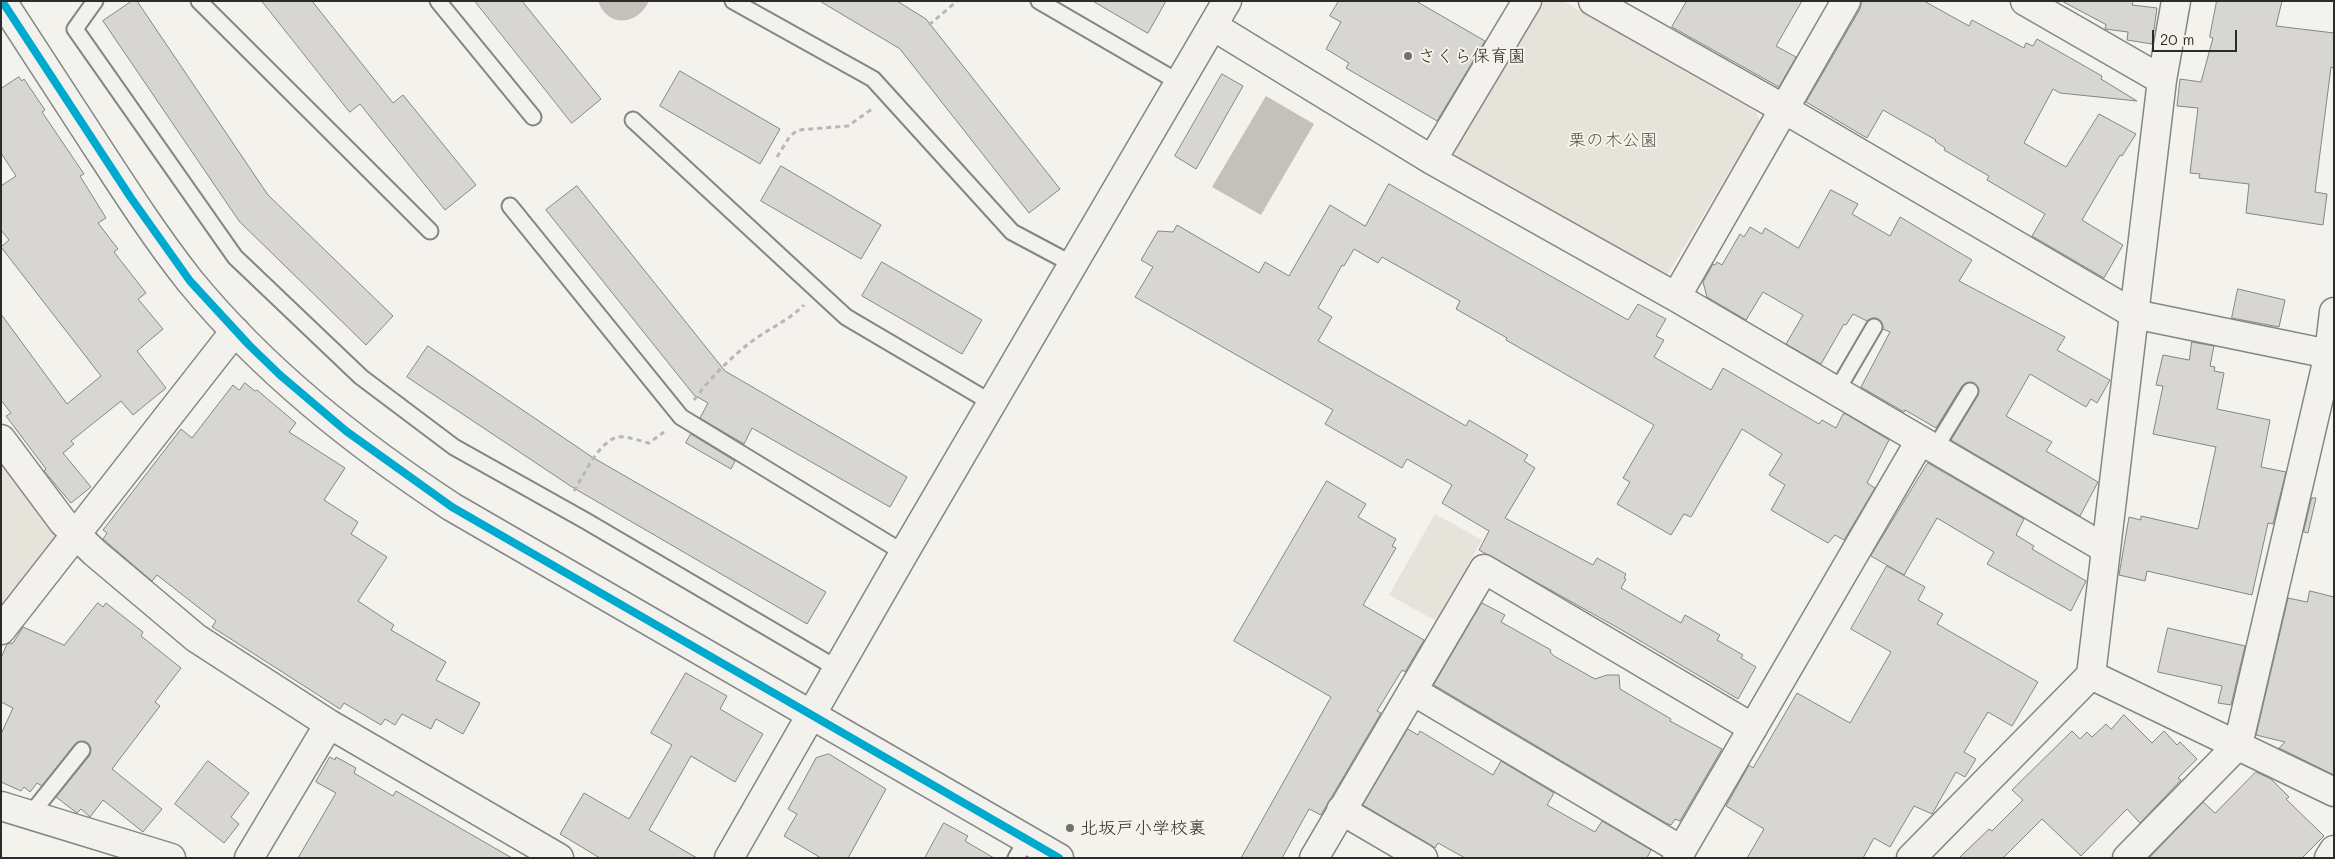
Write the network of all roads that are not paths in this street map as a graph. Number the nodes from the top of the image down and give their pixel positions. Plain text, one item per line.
1 (2, 1) edge
2 (95, 1) edge
3 (199, 1) edge
4 (438, 1) edge
5 (734, 1) edge
6 (1039, 1) edge
7 (1227, 1) edge
8 (1527, 1) edge
9 (1593, 1) edge
10 (1846, 1) edge
11 (2024, 1) edge
12 (2176, 1) edge
13 (1213, 26) junction
14 (2162, 80) junction
15 (1180, 83) junction
16 (1784, 109) junction
17 (533, 117) dead end
18 (633, 120) dead end
19 (1432, 160) junction
20 (510, 206) dead end
21 (430, 230) dead end
22 (1074, 265) junction
23 (1676, 297) junction
24 (2334, 312) edge
25 (2134, 314) junction
26 (1874, 327) dead end
27 (234, 331) junction
28 (2331, 354) edge
29 (1970, 391) dead end
30 (1836, 392) junction
31 (992, 403) junction
32 (1, 439) edge
33 (1927, 446) junction
34 (77, 533) junction
35 (2106, 549) junction
36 (904, 553) junction
37 (1, 630) edge
38 (838, 669) junction
39 (2091, 675) junction
40 (1413, 691) junction
41 (811, 715) junction
42 (329, 724) junction
43 (1753, 728) junction
44 (2238, 745) junction
45 (82, 750) dead end
46 (2334, 792) edge
47 (1, 806) edge
48 (1341, 810) junction
49 (30, 815) junction
50 (1022, 848) edge
51 (2334, 850) edge
52 (1679, 854) edge
53 (171, 858) edge
54 (249, 858) edge
55 (559, 858) edge
56 (729, 858) edge
57 (1060, 858) edge
58 (1314, 858) edge
59 (1422, 858) edge
60 (1911, 858) edge
61 (2128, 858) edge
62 (2329, 858) edge

1 - 27 street
2 - 38 lane
3 - 21 lane
4 - 17 lane
5 - 22 lane
6 - 15 lane
7 - 13 street
8 - 19 street
9 - 16 street
10 - 16 street
11 - 14 street
12 - 14 street
13 - 15 street
13 - 19 street
14 - 25 street
15 - 22 street
16 - 23 street
16 - 25 street
18 - 31 lane
19 - 23 street
20 - 36 lane
22 - 31 street
23 - 30 street
24 - 28 street
25 - 28 street
25 - 35 street
26 - 30 lane
27 - 34 street
27 - 41 street
28 - 44 street
29 - 33 lane
30 - 33 street
31 - 36 street
32 - 34 street
33 - 35 street
33 - 43 street
34 - 37 street
34 - 42 street
35 - 39 street
36 - 38 street
38 - 41 street
39 - 44 street
39 - 60 street
40 - 43 street
40 - 48 street
40 - 52 street
41 - 50 street
41 - 56 street
42 - 54 street
42 - 55 street
43 - 52 street
44 - 46 street
44 - 61 street
45 - 49 lane
47 - 49 street
48 - 58 street
48 - 59 street
49 - 53 street
50 - 57 street
51 - 62 street

